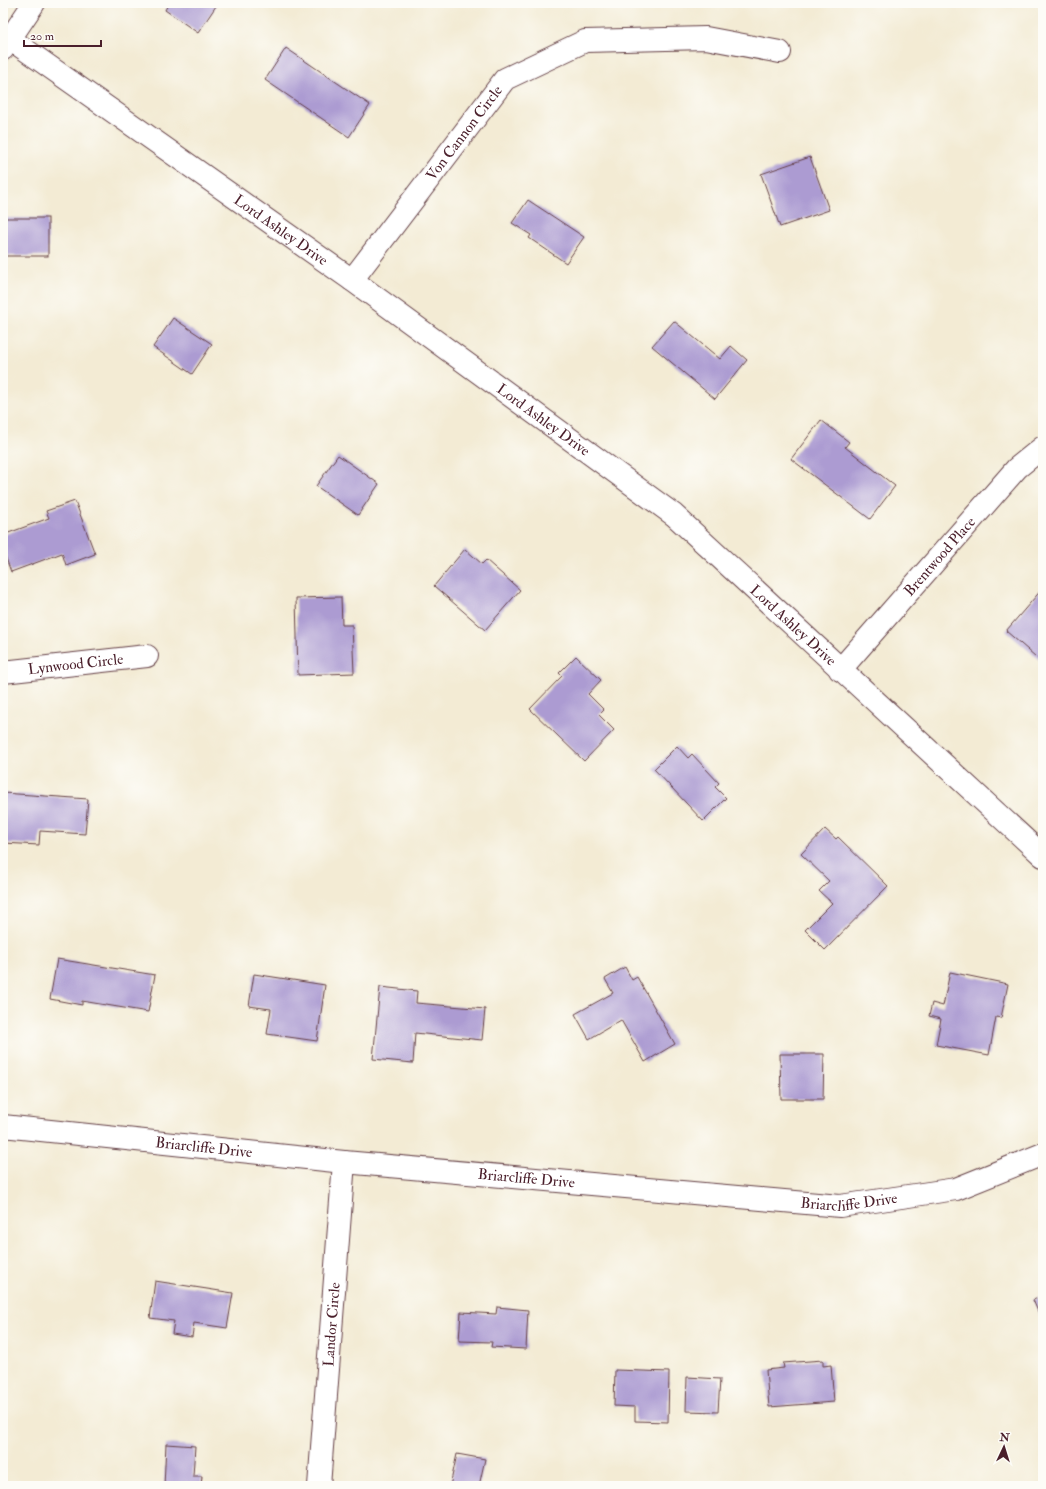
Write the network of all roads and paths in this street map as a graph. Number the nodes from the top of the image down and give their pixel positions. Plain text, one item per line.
1 (34, 3) edge
2 (5, 41) edge
3 (780, 52) dead end
4 (352, 280) junction
5 (1043, 447) edge
6 (147, 656) dead end
7 (840, 670) junction
8 (3, 672) edge
9 (1043, 856) edge
10 (3, 1126) edge
11 (1043, 1154) edge
12 (344, 1162) junction
13 (319, 1486) edge

1 - 2 street
2 - 4 street, Lord Ashley Drive
3 - 4 street, Von Cannon Circle
4 - 7 street, Lord Ashley Drive
5 - 7 street, Brentwood Place
6 - 8 street, Lynwood Circle
7 - 9 street, Lord Ashley Drive
10 - 12 street, Briarcliffe Drive
11 - 12 street, Briarcliffe Drive
12 - 13 street, Landor Circle

